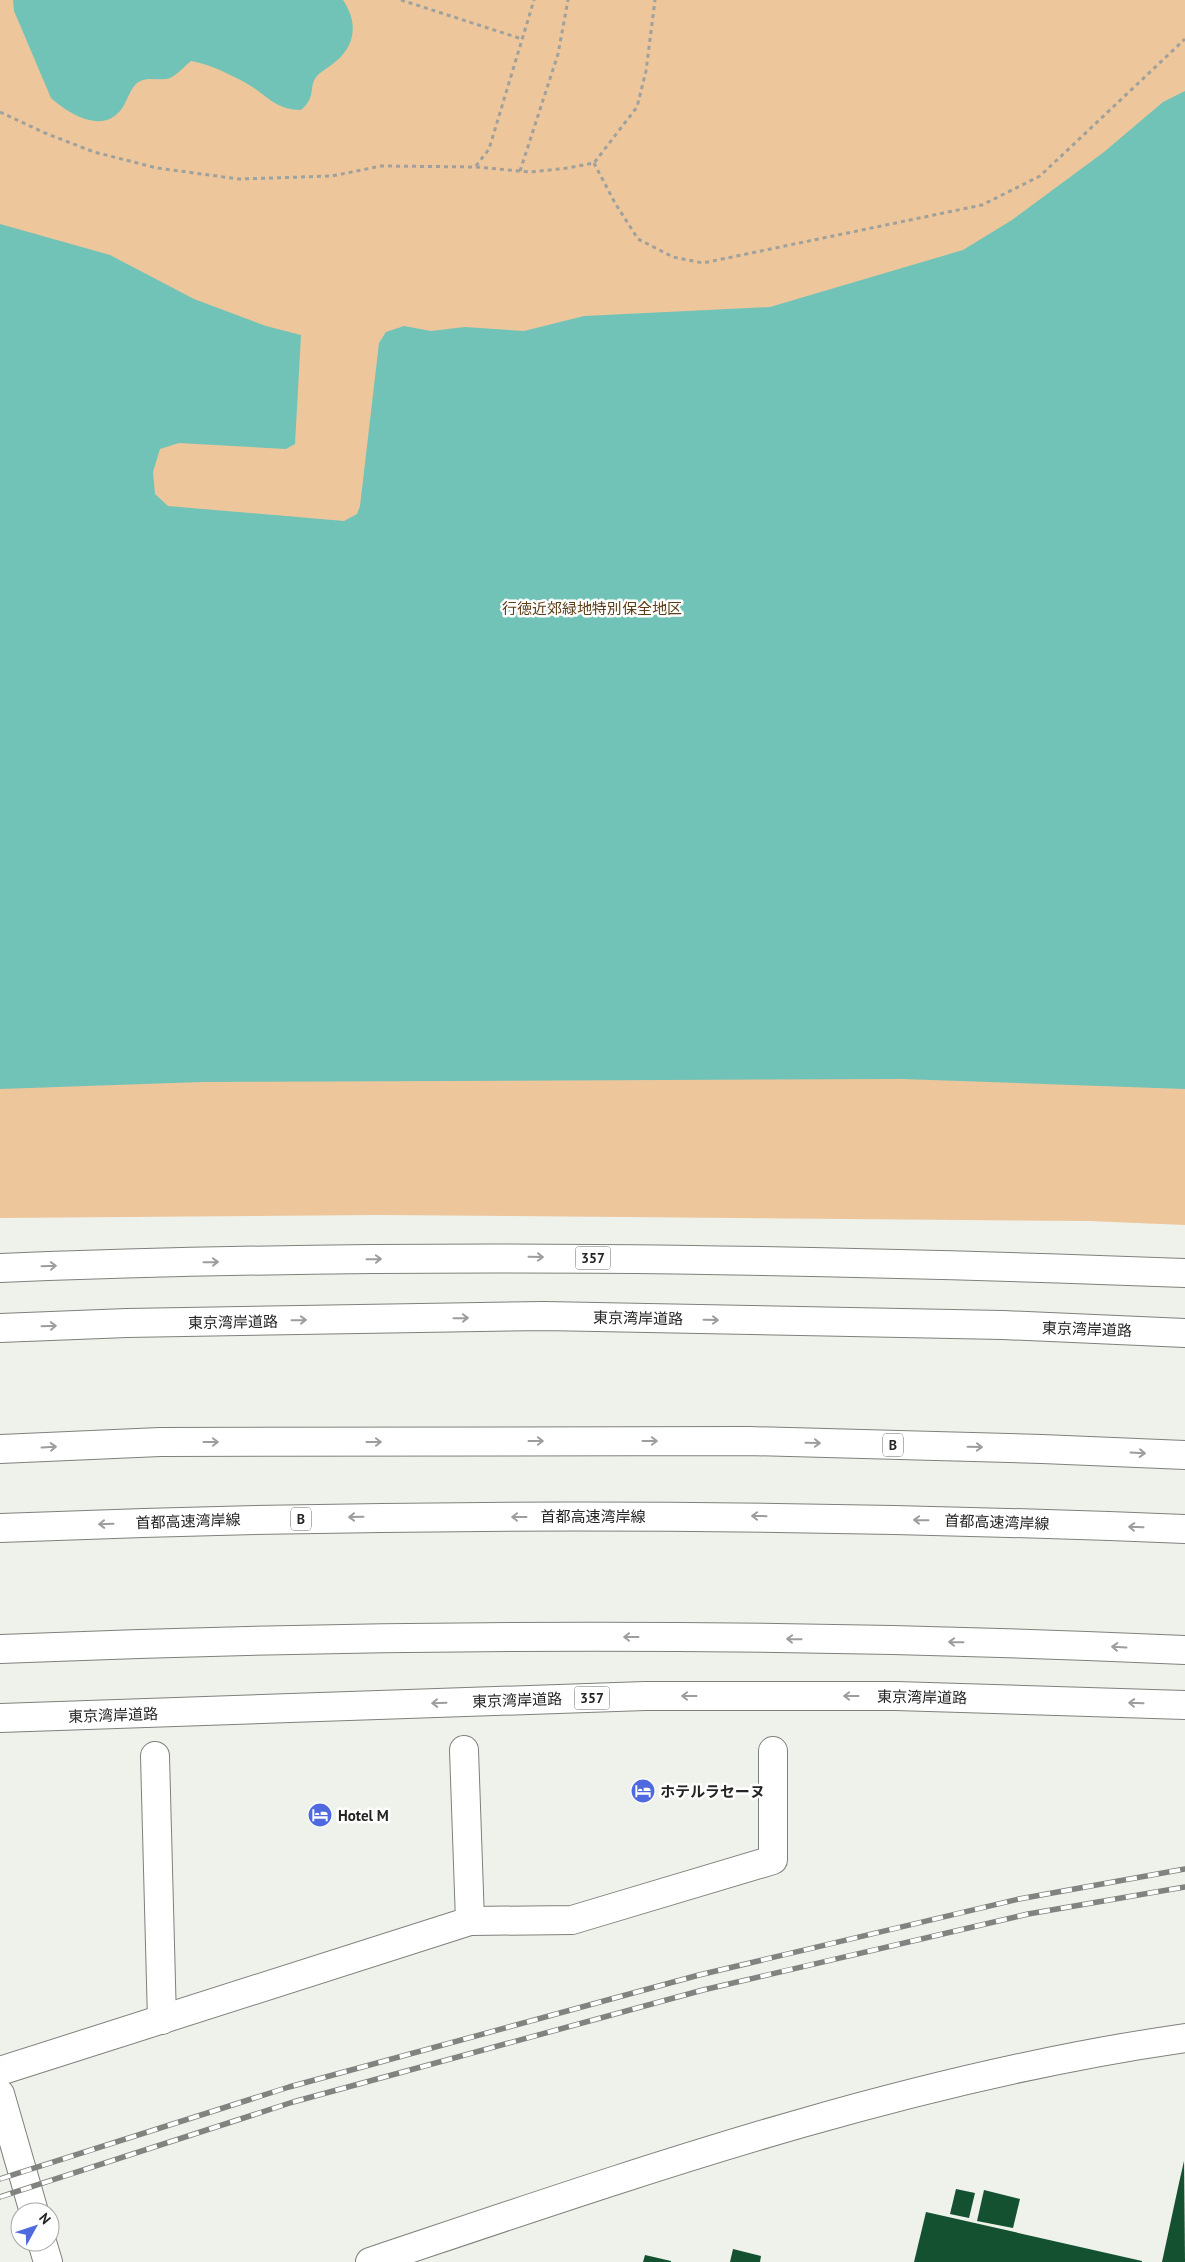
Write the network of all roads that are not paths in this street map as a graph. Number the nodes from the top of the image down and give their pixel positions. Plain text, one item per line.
1 (0, 1268) edge
2 (1185, 1273) edge
3 (0, 1328) edge
4 (1185, 1333) edge
5 (0, 1449) edge
6 (1185, 1455) edge
7 (0, 1528) edge
8 (1185, 1529) edge
9 (0, 1649) edge
10 (1185, 1650) edge
11 (1185, 1705) edge
12 (0, 1718) edge
13 (464, 1750) dead end
14 (773, 1751) dead end
15 (155, 1756) dead end
16 (470, 1921) junction
17 (162, 2020) junction
18 (1185, 2038) edge
19 (0, 2071) edge
20 (0, 2094) edge
21 (31, 2202) edge
22 (370, 2262) edge

1 -> 2 main road, 357
3 -> 4 main road, 東京湾岸道路
5 -> 6 main road, B
8 -> 7 main road, 首都高速湾岸線 / B
10 -> 9 main road
11 -> 12 main road, 東京湾岸道路 / 357
13 - 16 main road
14 - 16 main road
15 - 17 main road
16 - 17 main road
17 - 19 main road
18 - 22 main road
20 - 21 main road

